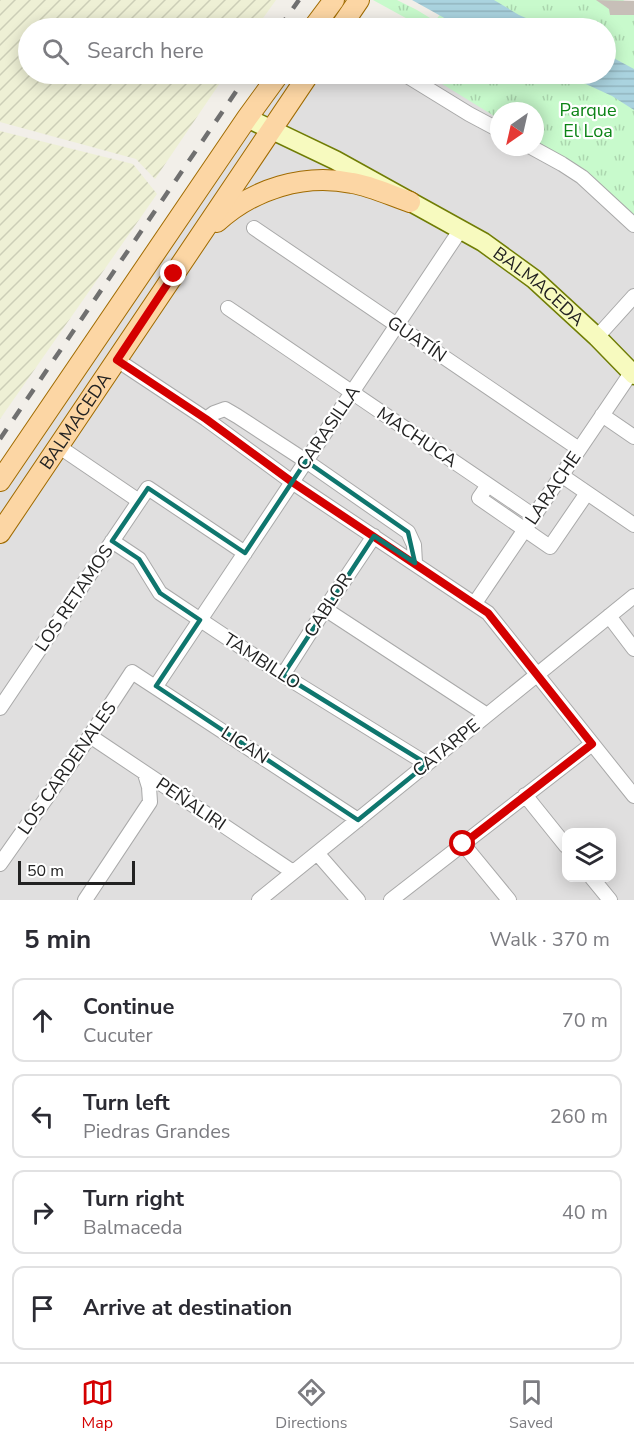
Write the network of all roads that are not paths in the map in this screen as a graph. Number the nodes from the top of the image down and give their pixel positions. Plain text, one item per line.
1 (333, 0) edge
2 (320, 18) edge
3 (272, 84) edge
4 (302, 84) edge
5 (420, 84) edge
6 (247, 118) junction
7 (490, 125) edge
8 (272, 129) junction
9 (544, 154) edge
10 (410, 202) junction
11 (634, 225) edge
12 (254, 228) dead end
13 (461, 229) junction
14 (200, 238) junction
15 (634, 296) edge
16 (228, 308) dead end
17 (397, 325) junction
18 (597, 337) junction
19 (117, 360) junction
20 (633, 374) edge
21 (352, 393) junction
22 (602, 415) junction
23 (206, 419) junction
24 (634, 437) edge
25 (58, 446) junction
26 (579, 450) junction
27 (306, 461) junction
28 (561, 475) junction
29 (0, 481) edge
30 (292, 482) junction
31 (488, 485) junction
32 (587, 493) junction
33 (139, 501) junction
34 (534, 516) junction
35 (634, 525) edge
36 (525, 529) junction
37 (0, 533) edge
38 (374, 536) junction
39 (112, 541) junction
40 (245, 553) junction
41 (415, 563) junction
42 (634, 596) edge
43 (475, 603) junction
44 (325, 609) junction
45 (609, 616) junction
46 (200, 620) junction
47 (634, 649) edge
48 (132, 672) joint
49 (284, 675) junction
50 (537, 675) junction
51 (156, 686) junction
52 (0, 708) edge
53 (487, 715) junction
54 (90, 736) junction
55 (592, 744) junction
56 (427, 764) junction
57 (145, 774) junction
58 (525, 795) junction
59 (634, 796) edge
60 (358, 820) junction
61 (562, 840) edge
62 (463, 844) junction
63 (317, 853) junction
64 (0, 864) edge
65 (293, 872) junction
66 (595, 882) edge
67 (85, 900) edge
68 (258, 900) edge
69 (358, 900) edge
70 (391, 900) edge
71 (509, 900) edge
72 (610, 900) edge

1 - 2 main road
3 - 6 main road, BALMACEDA
4 - 8 main road, BALMACEDA
5 - 7 street
6 - 8 main road, BALMACEDA
6 - 29 main road, BALMACEDA
8 - 10 main road, BALMACEDA
8 - 14 main road, BALMACEDA
9 - 11 street
10 - 13 main road, BALMACEDA
10 - 14 main road
12 - 17 street, GUATÍN
13 - 17 street, CARASILLA
13 - 18 main road, BALMACEDA
14 - 19 main road, BALMACEDA
15 - 18 street
16 - 21 street, MACHUCA
17 - 21 street, CARASILLA
17 - 26 street, GUATÍN
18 - 20 main road, BALMACEDA
19 - 23 street
19 - 25 main road, BALMACEDA
20 - 22 street, LARACHE
21 - 27 street, CARASILLA
21 - 31 street, MACHUCA
22 - 24 street
22 - 26 street, LARACHE
23 - 27 street
23 - 30 street
25 - 33 street
25 - 37 main road, BALMACEDA
26 - 28 street, LARACHE
27 - 30 street, CARASILLA
27 - 41 street
28 - 32 street
28 - 34 street, LARACHE
30 - 38 street
30 - 40 street, CARASILLA
31 - 34 street, MACHUCA
31 - 36 street
32 - 35 street
32 - 36 street, LARACHE
33 - 39 street, LOS RETAMOS
33 - 40 street, LOS RETAMOS
34 - 36 street, LARACHE
36 - 43 street, LARACHE
38 - 41 street
38 - 44 street, CABLOR
39 - 46 street, TAMBILLO
39 - 52 street, LOS RETAMOS
40 - 46 street, CARASILLA
41 - 43 street
42 - 45 street, CATARPE
43 - 50 street
44 - 49 street, CABLOR
44 - 53 street
45 - 47 street
45 - 50 street, CATARPE
46 - 49 street, TAMBILLO
46 - 51 street, CARASILLA
48 - 51 street, LICAN
48 - 54 street, LOS CARDENALES
49 - 56 street, TAMBILLO
50 - 53 street, CATARPE
50 - 55 street
51 - 60 street, LICAN
53 - 56 street, CATARPE
54 - 57 street, PEÑALIRI
54 - 64 street, LOS CARDENALES
55 - 58 street
55 - 59 street
56 - 60 street, CATARPE
57 - 65 street, PEÑALIRI
57 - 67 street
58 - 61 street
58 - 62 street
60 - 63 street, CATARPE
62 - 70 street
62 - 71 street
63 - 65 street, CATARPE
63 - 69 street
65 - 68 street, CATARPE
66 - 72 street

